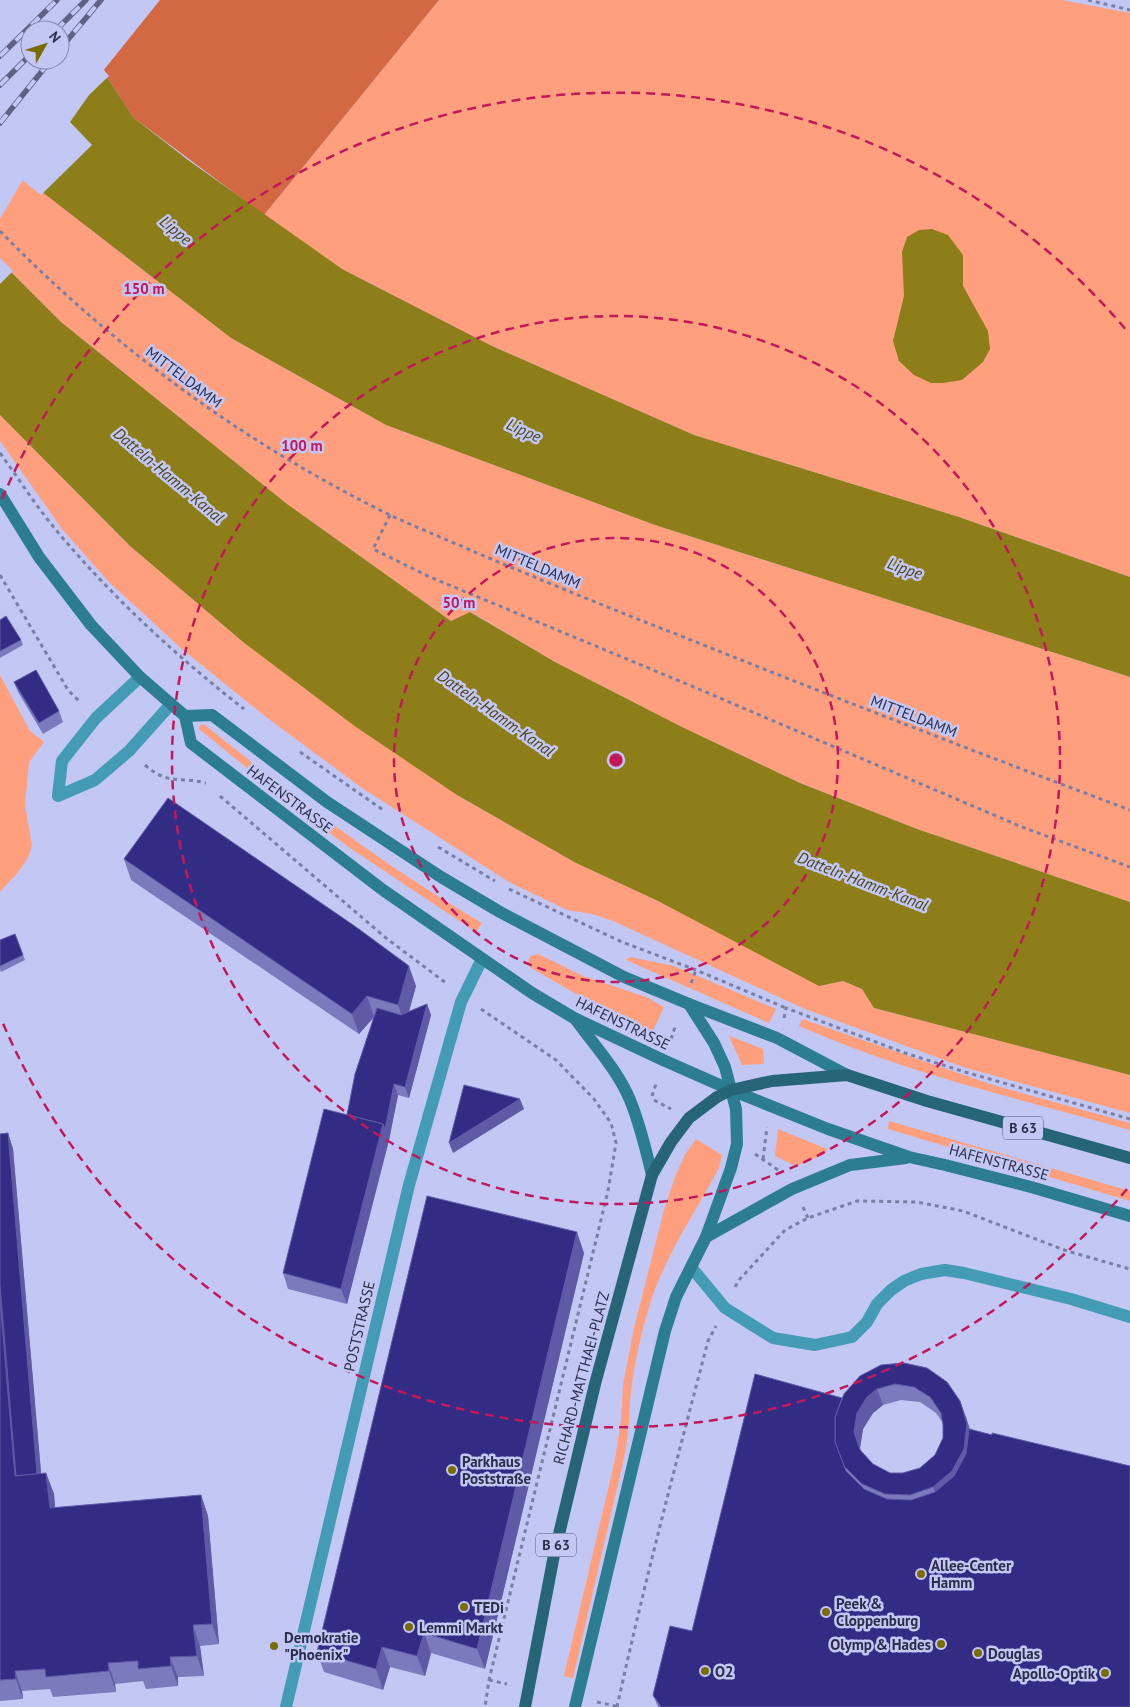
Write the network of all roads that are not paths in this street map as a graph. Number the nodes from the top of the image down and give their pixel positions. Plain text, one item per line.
1 (0, 494) edge
2 (140, 677) junction
3 (171, 704) junction
4 (185, 716) junction
5 (482, 959) junction
6 (687, 1003) junction
7 (574, 1018) junction
8 (847, 1075) junction
9 (731, 1090) junction
10 (909, 1157) junction
11 (1130, 1158) edge
12 (652, 1175) junction
13 (1130, 1216) edge
14 (706, 1237) junction
15 (691, 1267) junction
16 (1130, 1317) edge
17 (576, 1702) edge
18 (286, 1707) edge
19 (525, 1707) edge

1 - 2 main road
2 - 3 main road
2 - 3 street
3 - 4 main road
4 - 5 main road, HAFENSTRASSE
4 - 6 main road, HAFENSTRASSE
5 - 7 main road, HAFENSTRASSE
5 - 18 street, POSTSTRASSE
6 - 8 main road, HAFENSTRASSE
6 - 9 main road
7 - 9 main road, HAFENSTRASSE
7 - 12 main road
8 - 9 main road, RICHARD-MATTHAEI-PLATZ / B 63
8 - 11 main road, HAFENSTRASSE / B 63
9 - 10 main road, HAFENSTRASSE
9 - 12 main road, RICHARD-MATTHAEI-PLATZ / B 63
9 - 14 main road
10 - 13 main road, HAFENSTRASSE
10 - 14 main road
12 - 19 main road, RICHARD-MATTHAEI-PLATZ / B 63
14 - 15 main road
15 - 16 street
15 - 17 main road

